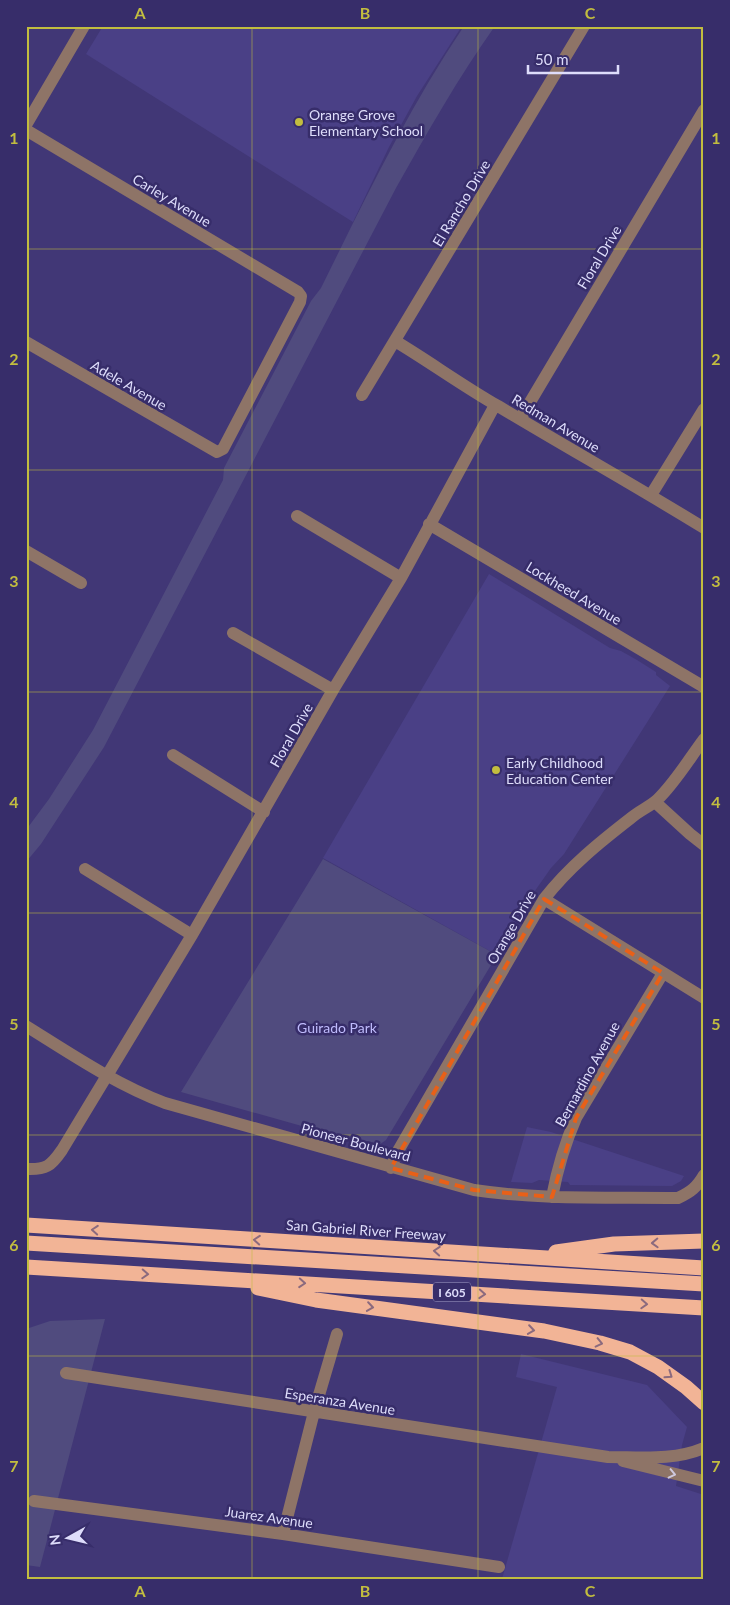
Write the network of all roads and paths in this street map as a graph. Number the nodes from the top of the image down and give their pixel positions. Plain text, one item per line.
1 (84, 26) edge
2 (584, 26) edge
3 (704, 110) edge
4 (26, 125) edge
5 (26, 130) edge
6 (395, 341) junction
7 (26, 342) edge
8 (362, 395) dead end
9 (495, 405) junction
10 (704, 409) edge
11 (520, 419) junction
12 (217, 452) joint
13 (651, 495) junction
14 (297, 516) dead end
15 (429, 524) junction
16 (704, 528) edge
17 (26, 551) edge
18 (401, 578) junction
19 (80, 583) dead end
20 (233, 633) dead end
21 (704, 688) edge
22 (334, 690) junction
23 (704, 739) edge
24 (172, 755) dead end
25 (655, 802) junction
26 (264, 812) junction
27 (704, 845) edge
28 (85, 869) dead end
29 (544, 899) junction
30 (192, 935) junction
31 (663, 973) junction
32 (704, 998) edge
33 (26, 1026) edge
34 (106, 1076) junction
35 (391, 1168) junction
36 (26, 1169) edge
37 (700, 1180) edge
38 (552, 1197) junction
39 (26, 1225) edge
40 (704, 1241) edge
41 (26, 1243) edge
42 (26, 1250) edge
43 (520, 1257) junction
44 (26, 1267) edge
45 (704, 1268) edge
46 (201, 1277) junction
47 (704, 1284) edge
48 (704, 1292) edge
49 (704, 1308) edge
50 (337, 1334) dead end
51 (66, 1373) dead end
52 (704, 1404) edge
53 (314, 1412) junction
54 (704, 1448) edge
55 (608, 1457) junction
56 (704, 1481) edge
57 (34, 1500) dead end
58 (283, 1534) junction
59 (499, 1567) dead end

1 - 4 street
2 - 6 street, El Rancho Drive
3 - 11 street, Floral Drive
5 - 12 street, Carley Avenue
6 - 8 street, El Rancho Drive
6 - 9 street, Redman Avenue
7 - 12 street, Adele Avenue
9 - 11 street, Redman Avenue
9 - 15 street, Floral Drive
10 - 13 street
11 - 13 street, Redman Avenue
13 - 16 street, Redman Avenue
14 - 18 street
15 - 18 street, Floral Drive
15 - 21 street, Lockheed Avenue
17 - 19 street
18 - 22 street, Floral Drive
20 - 22 street
22 - 26 street, Floral Drive
23 - 25 street, Orange Drive
24 - 26 street
25 - 27 street
25 - 29 street, Orange Drive
26 - 30 street, Floral Drive
28 - 30 street
29 - 31 street
29 - 35 street, Orange Drive
30 - 34 street, Floral Drive
31 - 32 street
31 - 38 street, Bernardino Avenue
33 - 34 street, Pioneer Boulevard
34 - 35 street, Pioneer Boulevard
34 - 36 street, Floral Drive
35 - 38 street, Pioneer Boulevard
37 - 38 street, Pioneer Boulevard
43 -> 39 highway, San Gabriel River Freeway
40 -> 43 highway
41 - 47 highway
42 - 48 highway
43 - 45 highway, San Gabriel River Freeway
44 -> 46 highway, I 605
46 -> 49 highway, I 605
46 -> 52 highway
50 - 53 street
51 - 53 street, Esperanza Avenue
53 - 55 street, Esperanza Avenue
53 - 58 street
54 - 55 street, Esperanza Avenue
55 -> 56 street, Esperanza Avenue
57 - 58 street, Juarez Avenue
58 - 59 street, Juarez Avenue

